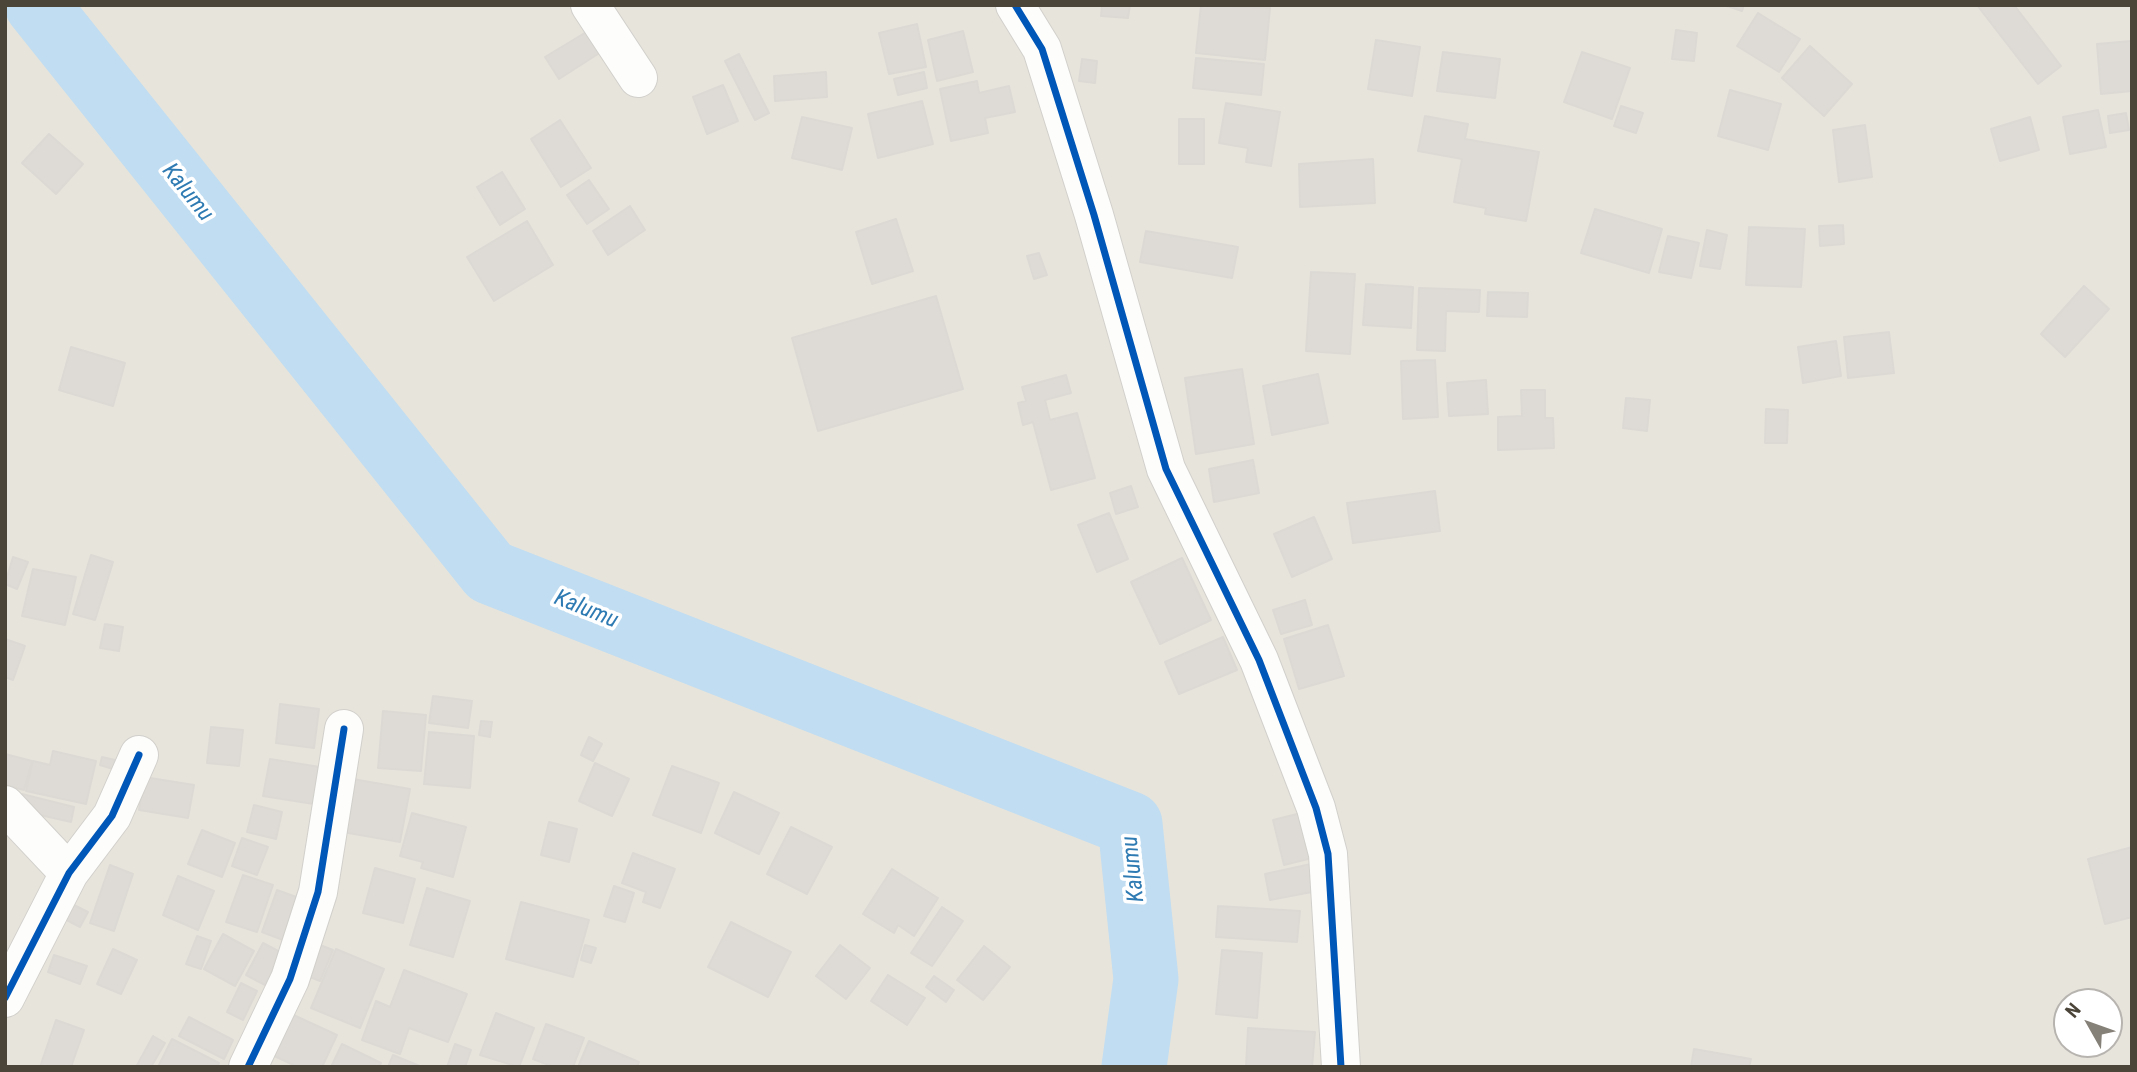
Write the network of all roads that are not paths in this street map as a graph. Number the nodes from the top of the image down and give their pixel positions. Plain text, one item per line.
1 (590, 5) edge
2 (1015, 5) edge
3 (1034, 5) edge
4 (1042, 49) junction
5 (638, 78) dead end
6 (344, 729) dead end
7 (139, 755) dead end
8 (5, 804) edge
9 (69, 873) junction
10 (5, 998) edge
11 (248, 1067) edge
12 (1341, 1067) edge

1 - 5 street
2 - 4 street
3 - 4 street
4 - 12 street
6 - 11 street
7 - 9 street
8 - 9 street
9 - 10 street

